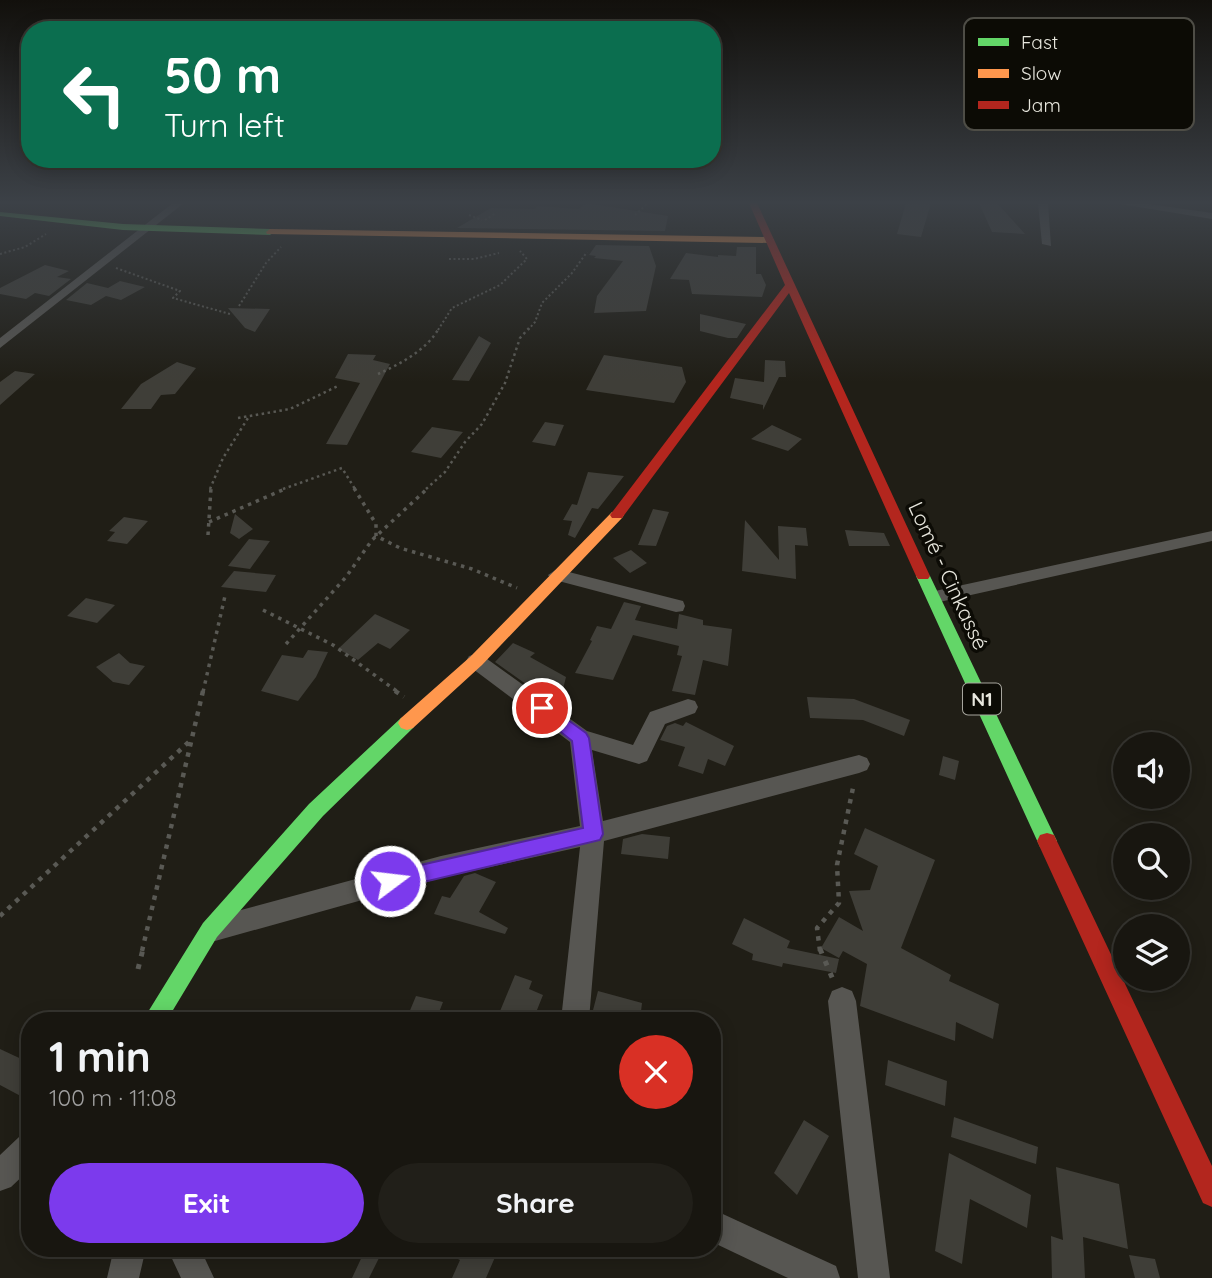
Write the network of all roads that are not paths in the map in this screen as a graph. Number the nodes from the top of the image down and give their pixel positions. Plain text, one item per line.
1 (104, 263) edge
2 (781, 263) edge
3 (790, 285) junction
4 (0, 344) edge
5 (1212, 536) edge
6 (557, 575) junction
7 (935, 597) junction
8 (676, 606) dead end
9 (476, 661) junction
10 (688, 708) dead end
11 (580, 738) junction
12 (859, 764) road end
13 (593, 834) junction
14 (210, 930) junction
15 (842, 1001) road end
16 (163, 1012) edge
17 (576, 1012) edge
18 (21, 1156) edge
19 (0, 1176) edge
20 (1212, 1194) edge
21 (721, 1229) edge
22 (128, 1257) edge
23 (188, 1257) edge
24 (123, 1278) edge
25 (198, 1278) edge
26 (824, 1278) edge
27 (874, 1278) edge

1 - 4 street
2 - 3 main road, Lomé - Cinkassé / N1
3 - 6 main road
3 - 7 main road, Lomé - Cinkassé / N1
5 - 7 street
6 - 8 street
6 - 9 main road
7 - 20 main road, Lomé - Cinkassé / N1
9 - 11 street
9 - 14 main road
10 - 11 street
11 - 13 street
12 - 13 street
13 - 14 street
13 - 17 street
14 - 16 main road
15 - 27 street
18 - 19 street
21 - 26 street
22 - 24 street
23 - 25 street

